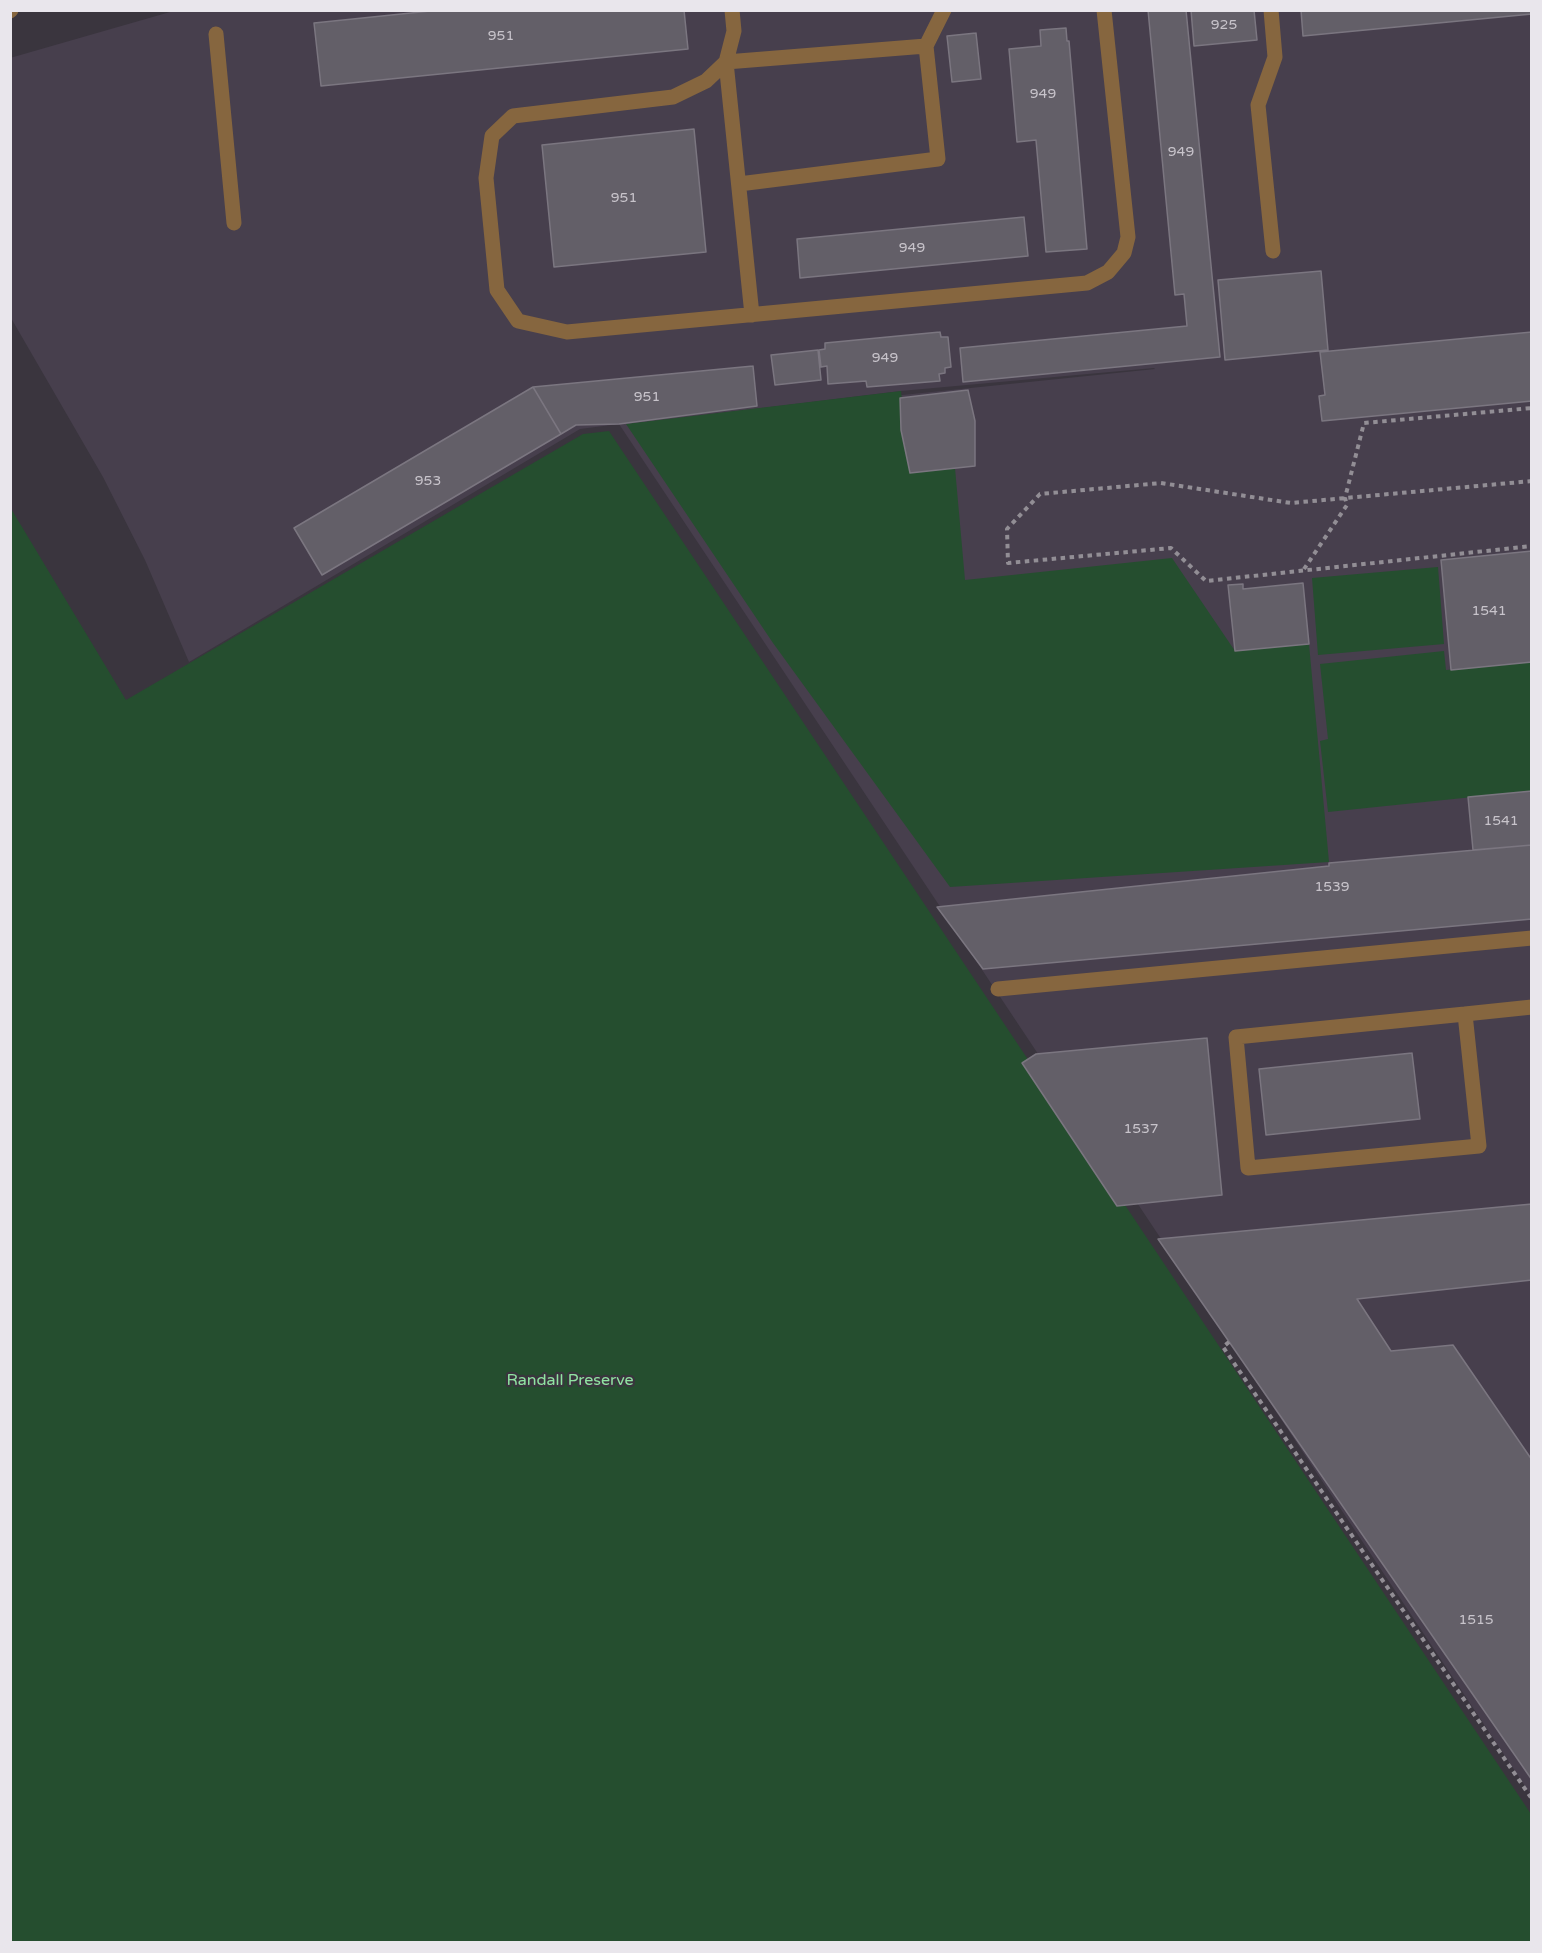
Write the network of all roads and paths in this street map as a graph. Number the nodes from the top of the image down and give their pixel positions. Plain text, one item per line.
1 (732, 10) edge
2 (944, 10) edge
3 (1104, 10) edge
4 (1271, 10) edge
5 (216, 34) dead end
6 (927, 46) junction
7 (726, 62) junction
8 (739, 184) junction
9 (234, 223) dead end
10 (1273, 250) dead end
11 (752, 315) junction
12 (1532, 408) edge
13 (1532, 481) edge
14 (1345, 498) junction
15 (1532, 546) edge
16 (1304, 570) junction
17 (1532, 938) edge
18 (998, 989) dead end
19 (1532, 1007) edge
20 (1465, 1014) junction
21 (1229, 1342) dead end
22 (1532, 1798) edge

1 - 7 lane
2 - 6 lane
3 - 11 lane
4 - 10 lane
5 - 9 lane
6 - 7 lane
6 - 8 lane
7 - 8 lane
7 - 11 lane
8 - 11 lane
12 - 14 path
13 - 14 path
14 - 16 path
14 - 16 path
15 - 16 path
17 - 18 lane
19 - 20 lane
20 - 20 lane
21 - 22 path

